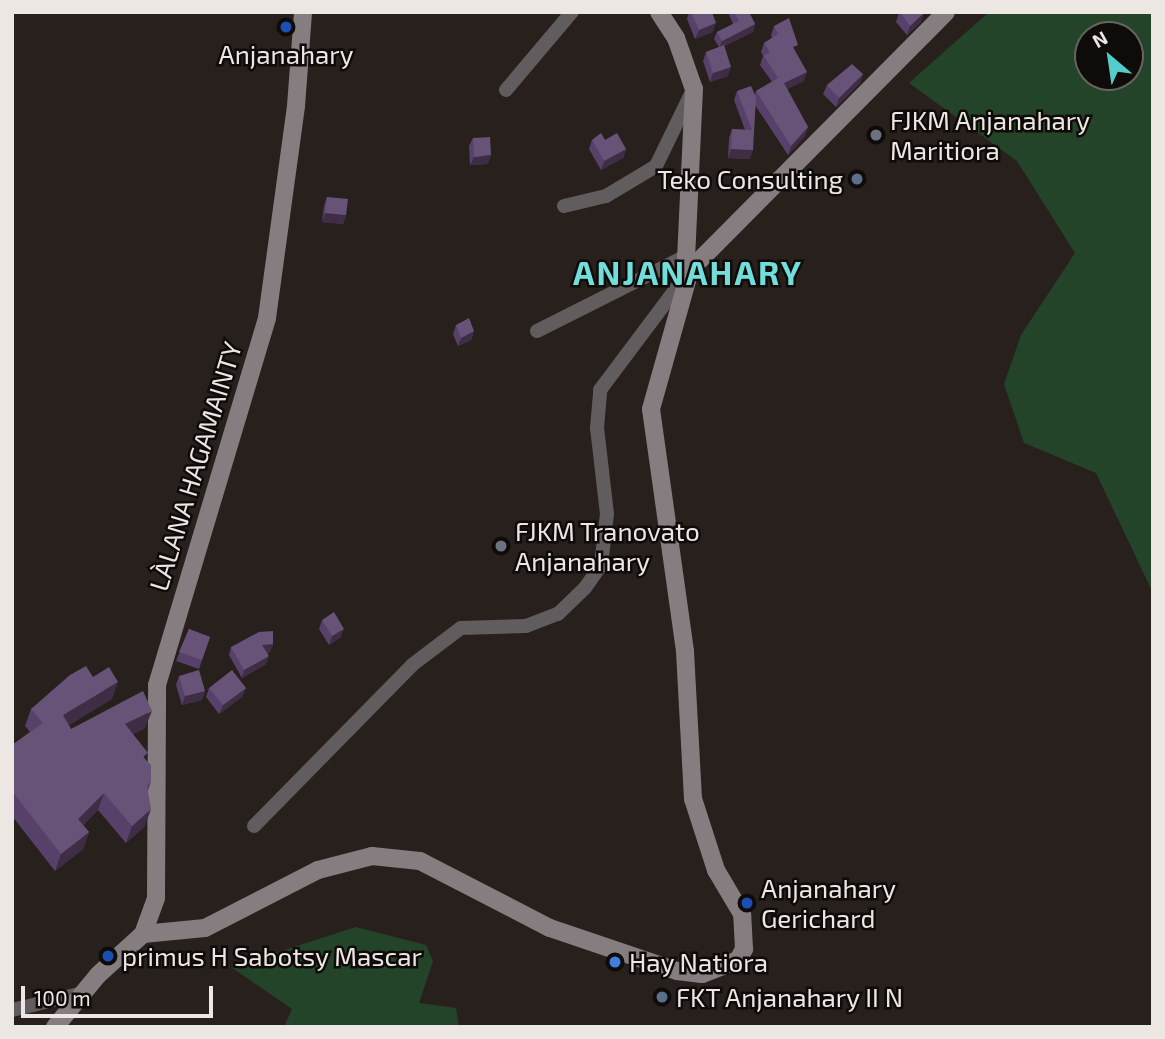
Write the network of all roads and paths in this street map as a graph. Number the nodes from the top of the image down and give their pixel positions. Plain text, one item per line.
1 (303, 12) edge
2 (572, 12) edge
3 (659, 12) edge
4 (947, 12) edge
5 (694, 89) junction
6 (506, 90) dead end
7 (564, 206) dead end
8 (688, 263) junction
9 (537, 331) dead end
10 (254, 826) dead end
11 (143, 933) junction
12 (83, 993) junction
13 (12, 1010) edge
14 (55, 1027) edge

1 - 11 main road, LÀLANA HAGAMAINTY
2 - 6 street
3 - 5 main road
4 - 8 main road
5 - 7 street
5 - 8 main road
8 - 9 street
8 - 10 street
8 - 11 main road
11 - 12 main road
12 - 13 street
12 - 14 main road

